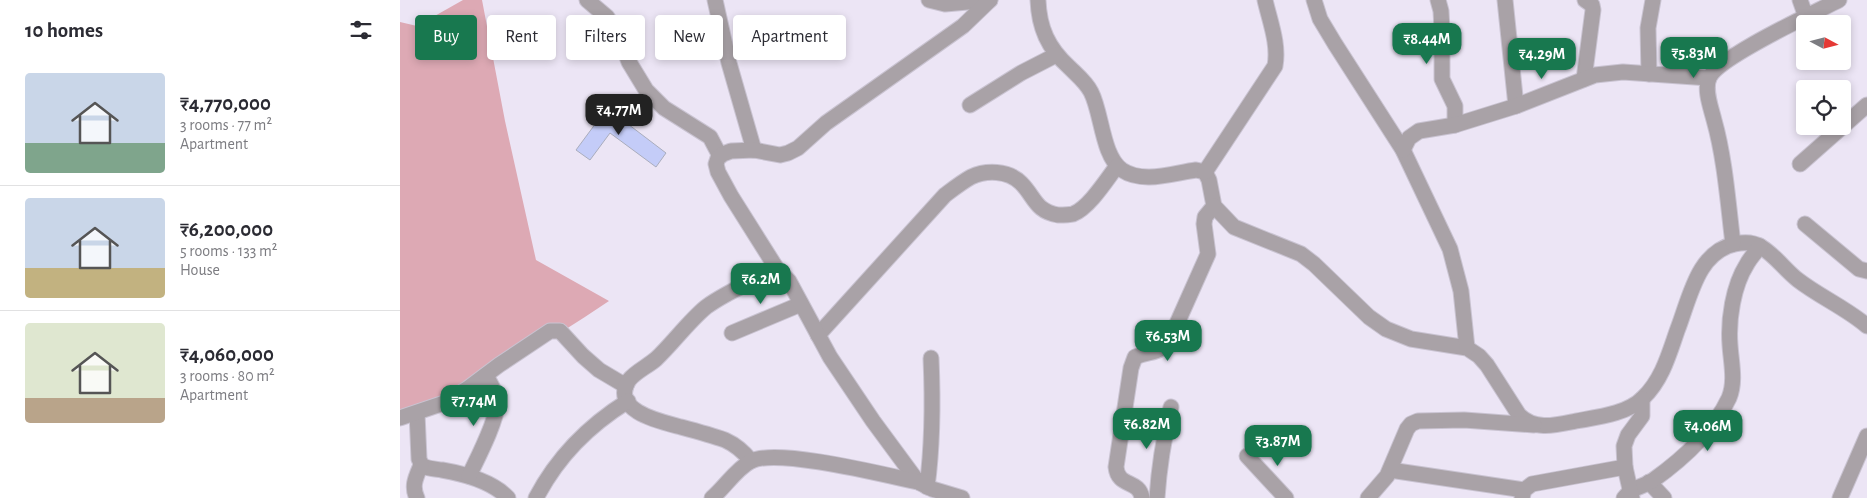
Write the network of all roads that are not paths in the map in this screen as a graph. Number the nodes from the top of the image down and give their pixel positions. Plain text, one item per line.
1 (587, 0) edge
2 (715, 0) edge
3 (929, 0) edge
4 (990, 0) edge
5 (1038, 0) edge
6 (1265, 0) edge
7 (1314, 0) edge
8 (1438, 0) edge
9 (1505, 0) edge
10 (1584, 0) edge
11 (1653, 0) edge
12 (1800, 0) edge
13 (1839, 0) edge
14 (1805, 15) edge
15 (1810, 15) edge
16 (1796, 22) edge
17 (1056, 55) junction
18 (1649, 74) junction
19 (1709, 78) junction
20 (1584, 79) junction
21 (970, 105) dead end
22 (1867, 105) edge
23 (1516, 106) junction
24 (1455, 125) junction
25 (754, 150) junction
26 (1403, 150) junction
27 (720, 156) junction
28 (1800, 164) dead end
29 (1117, 166) junction
30 (1205, 172) junction
31 (1214, 206) junction
32 (1805, 224) dead end
33 (1732, 244) junction
34 (1760, 246) junction
35 (776, 269) junction
36 (1867, 271) edge
37 (801, 304) junction
38 (1867, 326) edge
39 (732, 333) dead end
40 (818, 335) junction
41 (1466, 348) junction
42 (931, 358) dead end
43 (486, 375) junction
44 (627, 394) junction
45 (1642, 399) junction
46 (1171, 407) dead end
47 (417, 413) junction
48 (400, 418) edge
49 (1538, 426) junction
50 (1867, 436) edge
51 (1247, 456) dead end
52 (751, 461) junction
53 (422, 465) junction
54 (1624, 467) junction
55 (1390, 470) junction
56 (469, 476) junction
57 (1650, 482) junction
58 (923, 484) junction
59 (1523, 494) edge
60 (1629, 495) edge
61 (417, 498) edge
62 (508, 498) edge
63 (536, 498) edge
64 (712, 498) edge
65 (962, 498) edge
66 (1142, 498) edge
67 (1158, 498) edge
68 (1286, 498) edge
69 (1368, 498) edge
70 (1664, 498) edge
71 (1840, 498) edge

1 - 27 street
2 - 25 street
3 - 4 street
4 - 25 street
5 - 17 street
6 - 30 street
7 - 26 street
8 - 24 street
9 - 23 street
10 - 20 street
11 - 18 street
12 - 14 street
13 - 15 street
16 - 19 street
17 - 21 street
17 - 29 street
18 - 19 street
18 - 20 street
19 - 33 street
20 - 23 street
22 - 28 street
23 - 24 street
24 - 26 street
25 - 27 street
26 - 41 street
27 - 35 street
29 - 30 street
29 - 40 street
30 - 31 street
31 - 41 street
31 - 66 street
32 - 36 street
33 - 34 street
33 - 45 street
34 - 38 street
34 - 57 street
35 - 37 street
35 - 44 street
37 - 39 street
37 - 40 street
40 - 58 street
41 - 49 street
42 - 58 street
43 - 44 street
43 - 47 street
43 - 56 street
44 - 52 street
44 - 63 street
45 - 49 street
45 - 54 street
46 - 67 street
47 - 48 street
47 - 53 street
49 - 55 street
50 - 71 street
51 - 68 street
52 - 58 street
52 - 64 street
53 - 56 street
53 - 61 street
54 - 59 street
54 - 60 street
55 - 59 street
55 - 69 street
56 - 62 street
57 - 60 street
57 - 70 street
58 - 65 street

